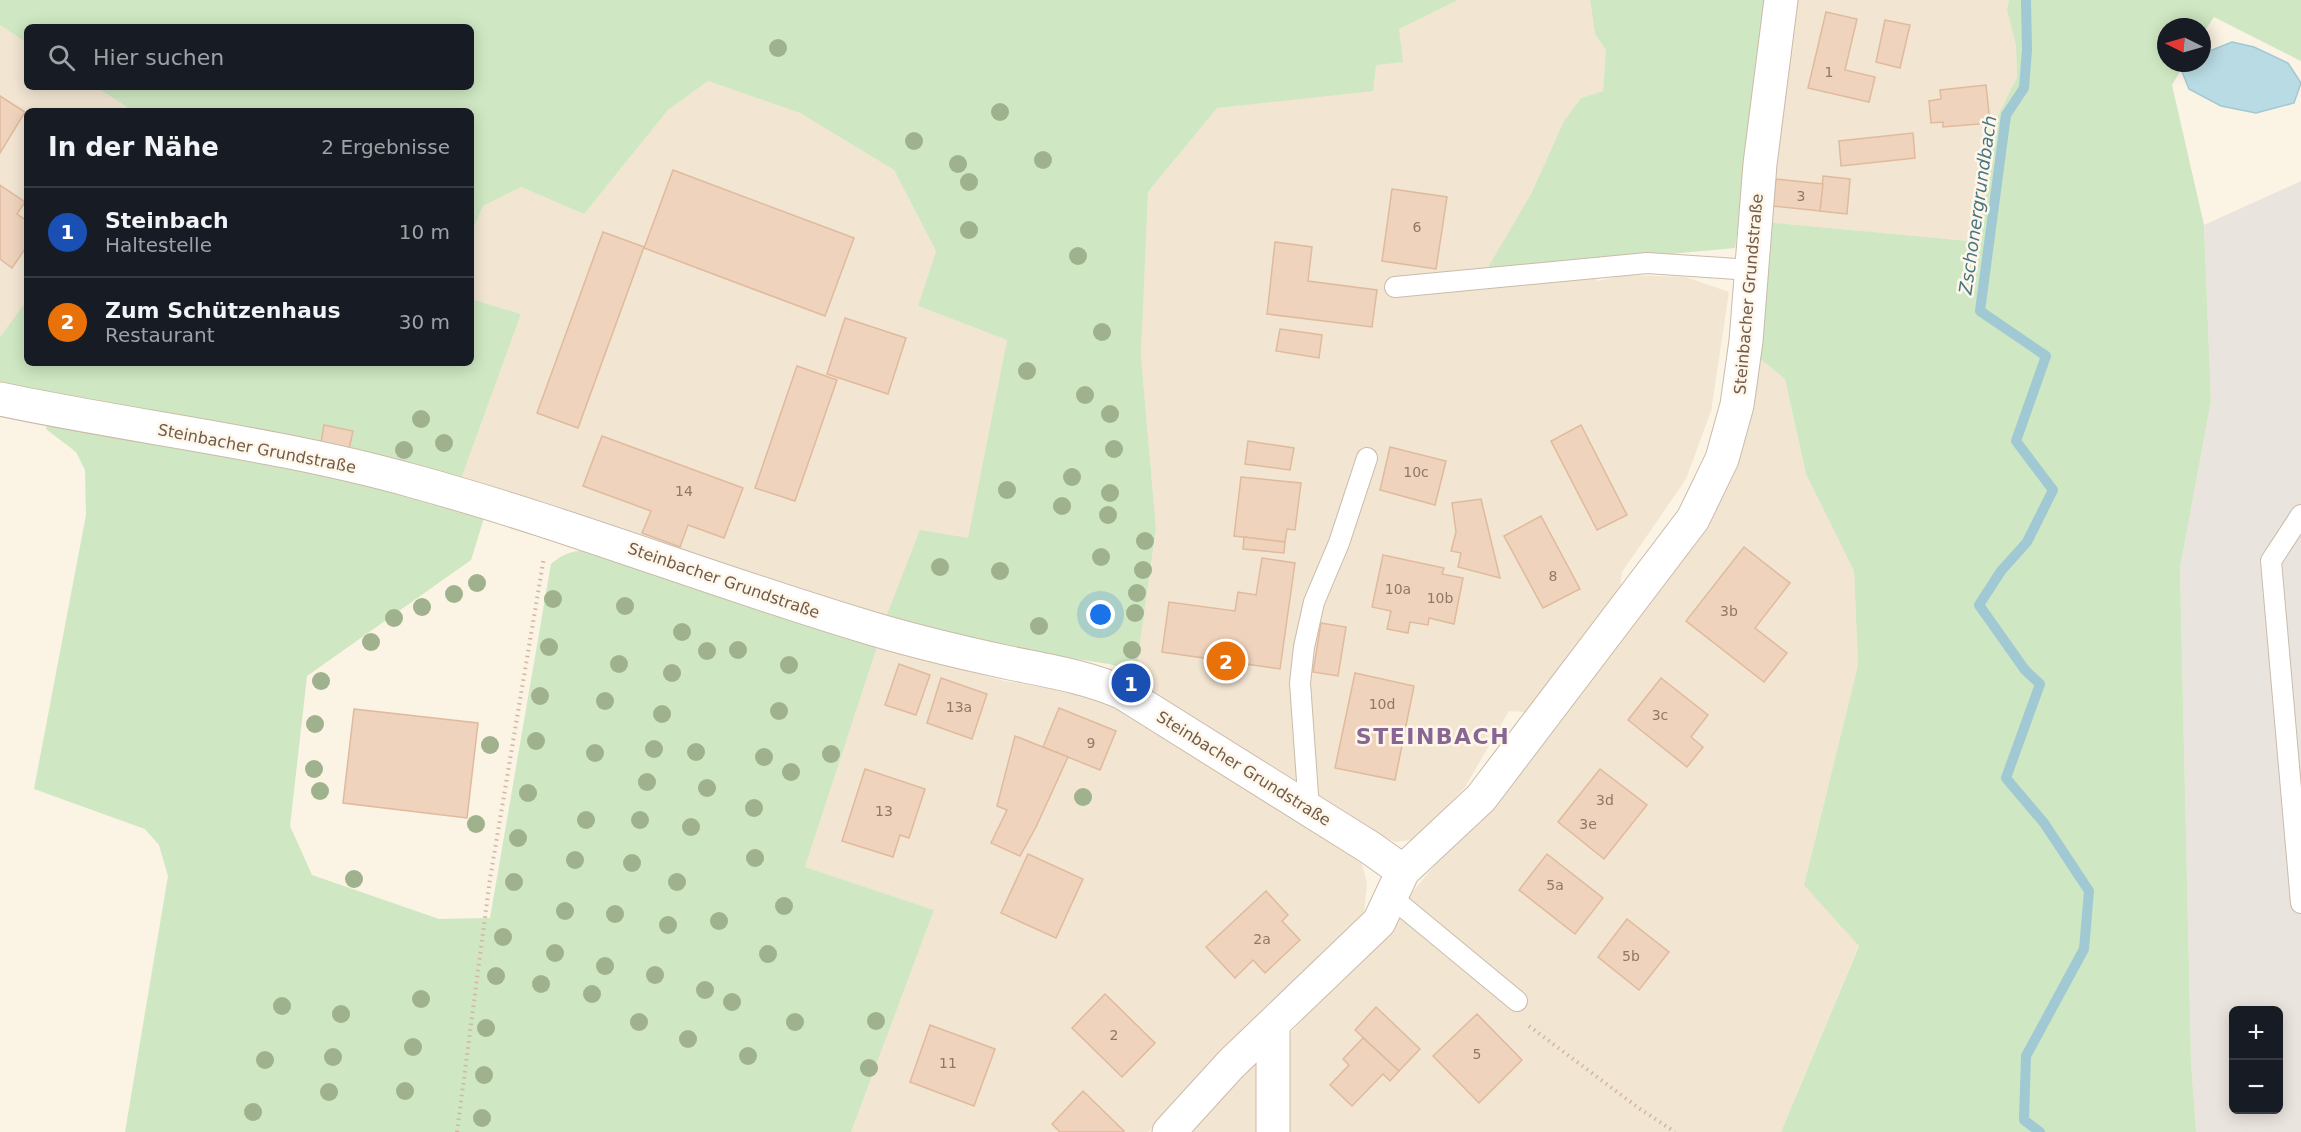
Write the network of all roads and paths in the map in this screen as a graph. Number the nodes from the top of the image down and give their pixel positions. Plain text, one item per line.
1 (1782, 0) edge
2 (1752, 270) junction
3 (1395, 287) dead end
4 (0, 399) edge
5 (1368, 458) dead end
6 (2301, 515) edge
7 (550, 521) junction
8 (1309, 809) junction
9 (1396, 884) junction
10 (2301, 903) edge
11 (1517, 1001) joint
12 (1273, 1026) junction
13 (457, 1132) edge
14 (1169, 1132) edge
15 (1273, 1132) edge
16 (1675, 1132) edge

1 - 2 street, Steinbacher Grundstraße
2 - 3 lane
2 - 9 street, Steinbacher Grundstraße
4 - 7 street, Steinbacher Grundstraße
5 - 8 lane
6 - 10 lane
7 - 8 street, Steinbacher Grundstraße
7 - 13 path
8 - 9 street, Steinbacher Grundstraße
9 - 11 lane
9 - 12 street, Steinbacher Grundstraße
11 - 16 path
12 - 14 street, Steinbacher Grundstraße
12 - 15 street

